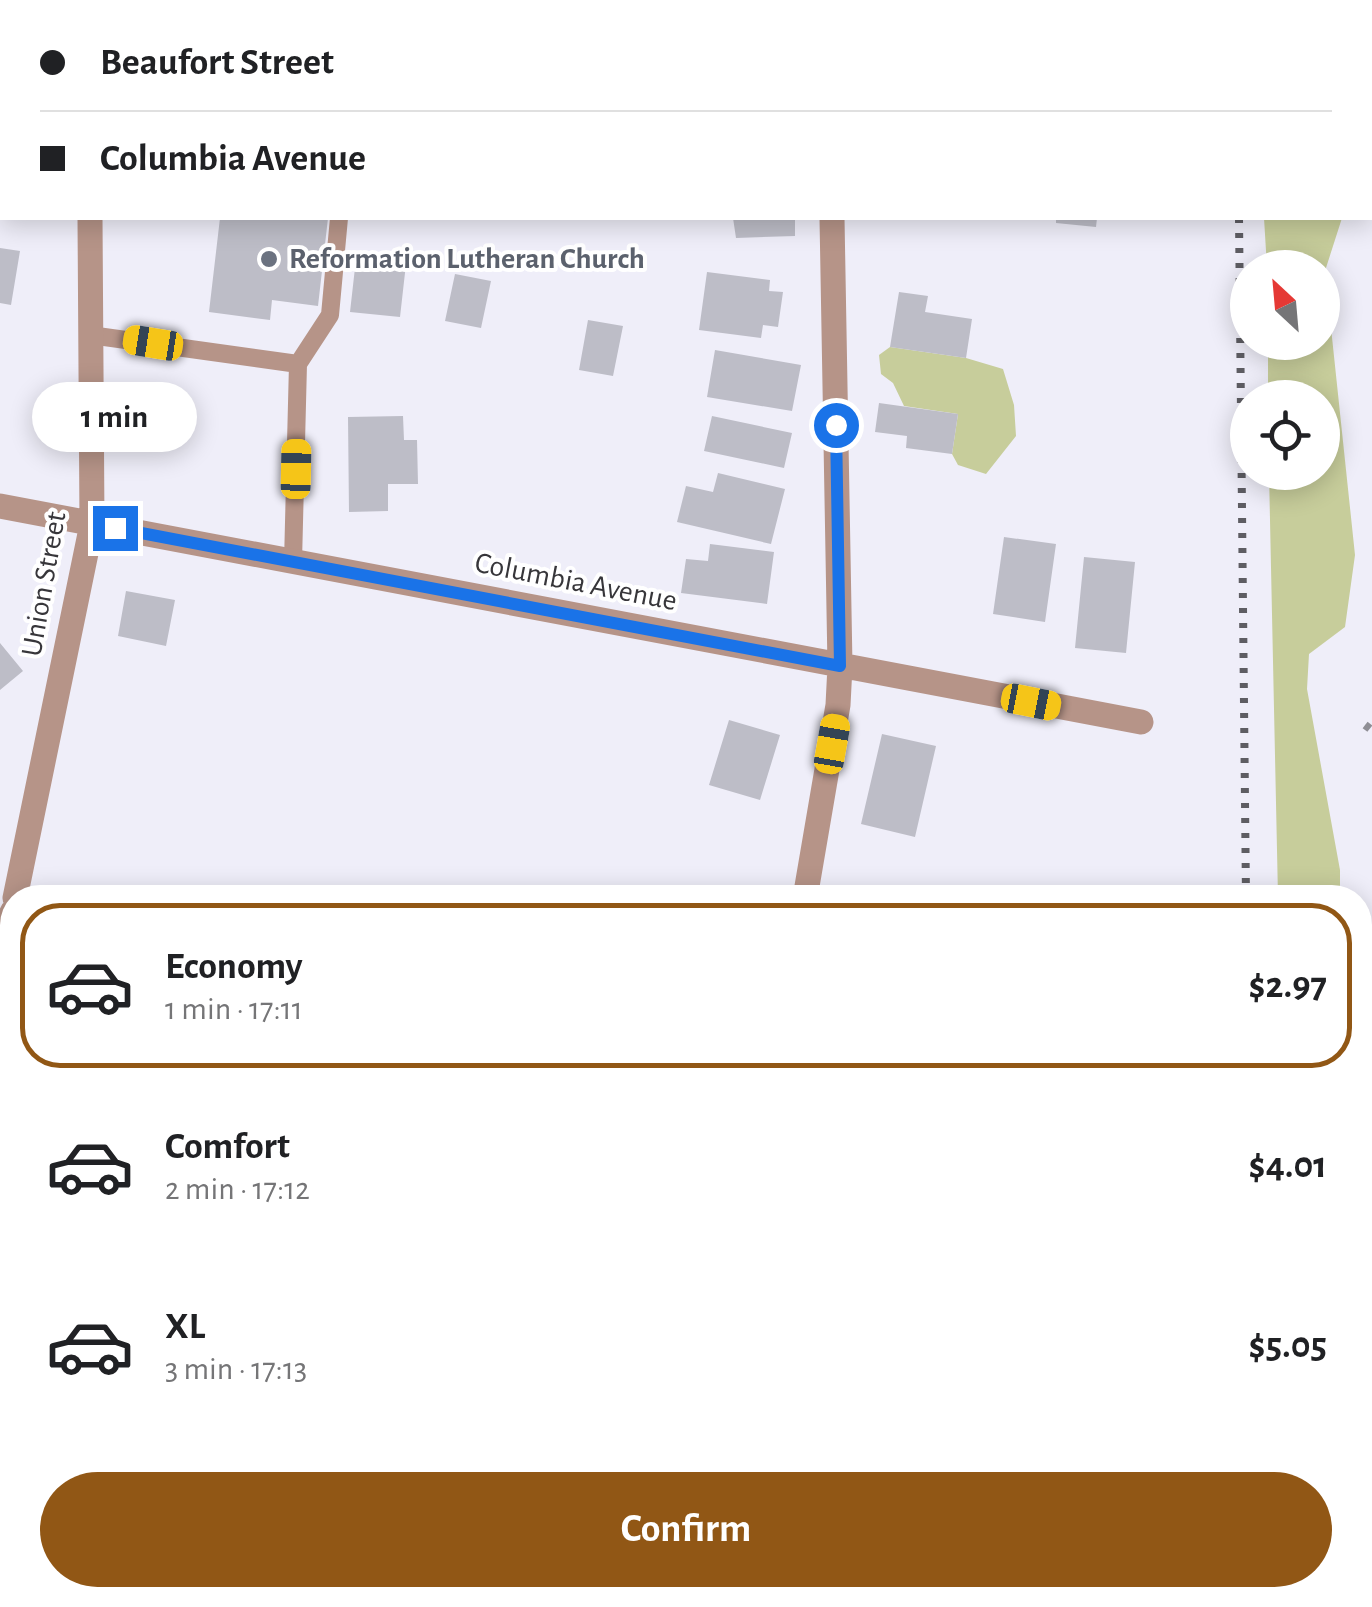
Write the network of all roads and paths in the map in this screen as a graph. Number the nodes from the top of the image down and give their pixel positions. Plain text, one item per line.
1 (90, 220) edge
2 (339, 220) edge
3 (832, 220) edge
4 (90, 335) junction
5 (298, 364) junction
6 (0, 506) edge
7 (92, 524) junction
8 (293, 562) junction
9 (840, 666) junction
10 (1372, 721) edge
11 (1140, 722) dead end
12 (1365, 730) dead end
13 (19, 885) edge
14 (807, 885) edge

1 - 4 street, Union Street
2 - 5 lane
3 - 9 street
4 - 5 lane
4 - 7 street, Union Street
5 - 8 lane
6 - 7 street, Columbia Avenue
7 - 8 street, Columbia Avenue
7 - 13 street, Union Street
8 - 9 street, Columbia Avenue
9 - 11 street, Columbia Avenue
9 - 14 street
10 - 12 path

